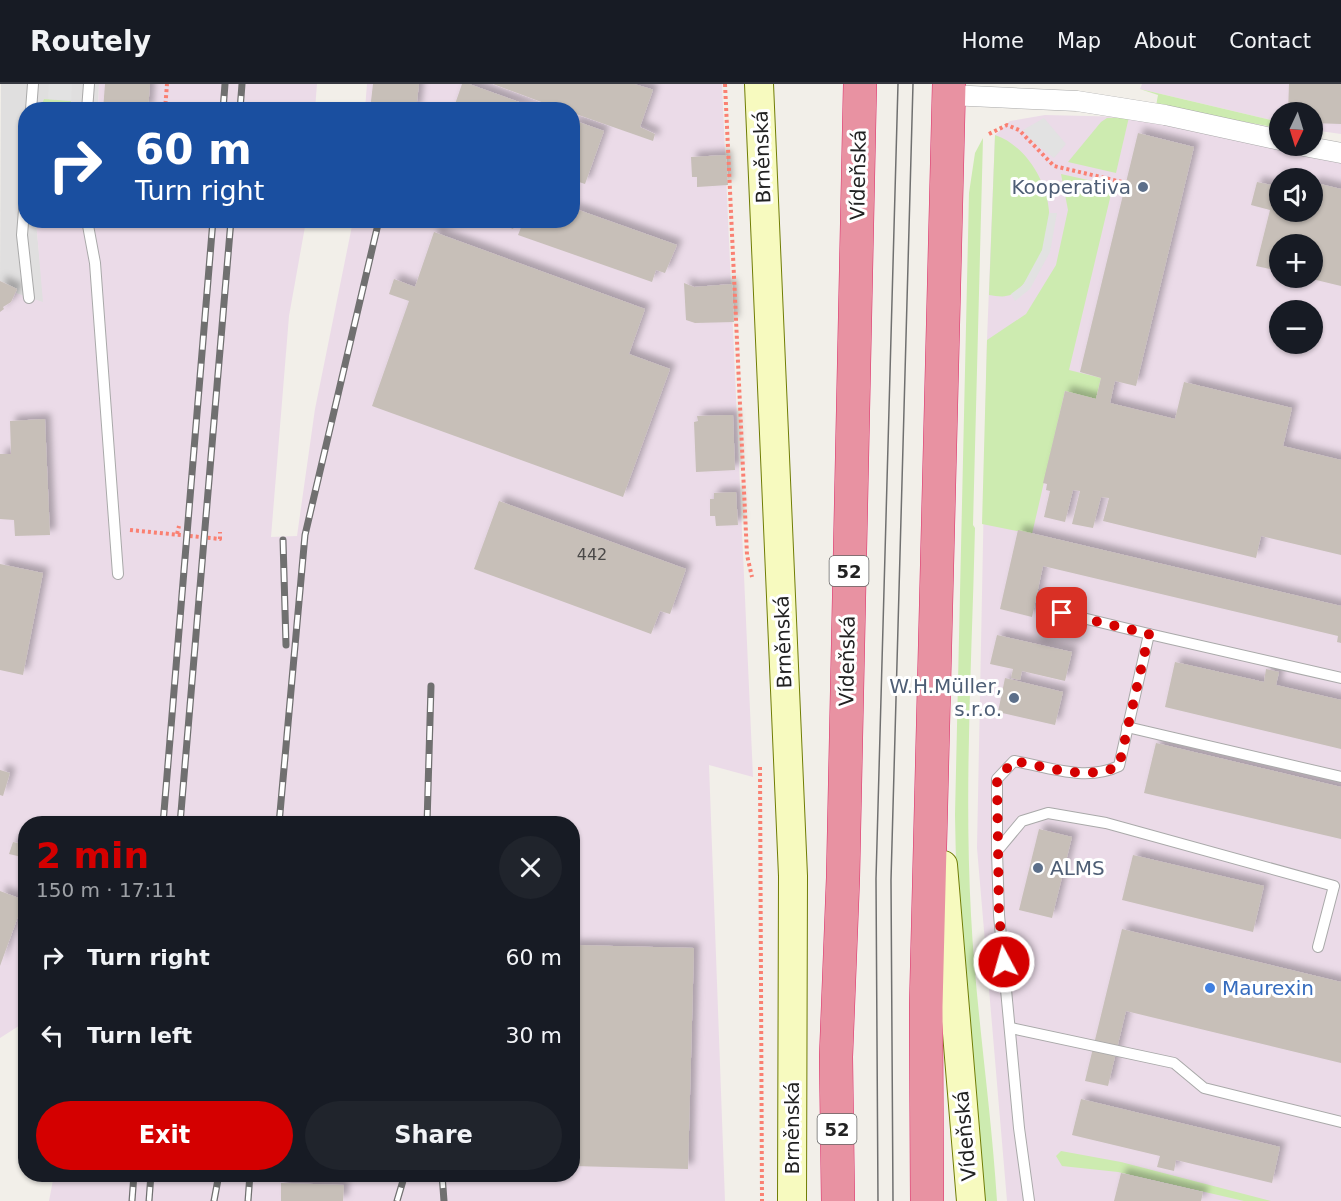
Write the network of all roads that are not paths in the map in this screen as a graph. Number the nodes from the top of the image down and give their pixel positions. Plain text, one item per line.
1 (33, 84) edge
2 (89, 84) edge
3 (759, 84) edge
4 (860, 84) edge
5 (949, 89) edge
6 (32, 102) edge
7 (88, 102) edge
8 (1269, 138) edge
9 (1323, 150) edge
10 (1341, 153) edge
11 (23, 228) edge
12 (88, 228) edge
13 (29, 298) dead end
14 (118, 574) dead end
15 (1062, 613) dead end
16 (1149, 634) junction
17 (1341, 678) edge
18 (1128, 727) junction
19 (934, 747) junction
20 (1341, 777) edge
21 (997, 851) junction
22 (1318, 947) dead end
23 (1011, 1028) junction
24 (1341, 1122) edge
25 (792, 1201) edge
26 (838, 1201) edge
27 (927, 1201) edge
28 (971, 1201) edge
29 (1029, 1201) edge

1 - 6 lane
2 - 7 lane
3 - 25 street, Brněnská
4 - 26 highway, Vídeňská / 52
5 - 8 street
5 - 19 highway, Vídeňská
9 - 10 street
11 - 13 lane
12 - 14 lane
15 - 16 lane
16 - 17 lane
16 - 18 lane
18 - 20 lane
18 - 21 lane
19 - 27 highway, Vídeňská
19 - 28 street, Vídeňská
21 - 22 lane
21 - 23 lane
23 - 24 lane
23 - 29 lane

